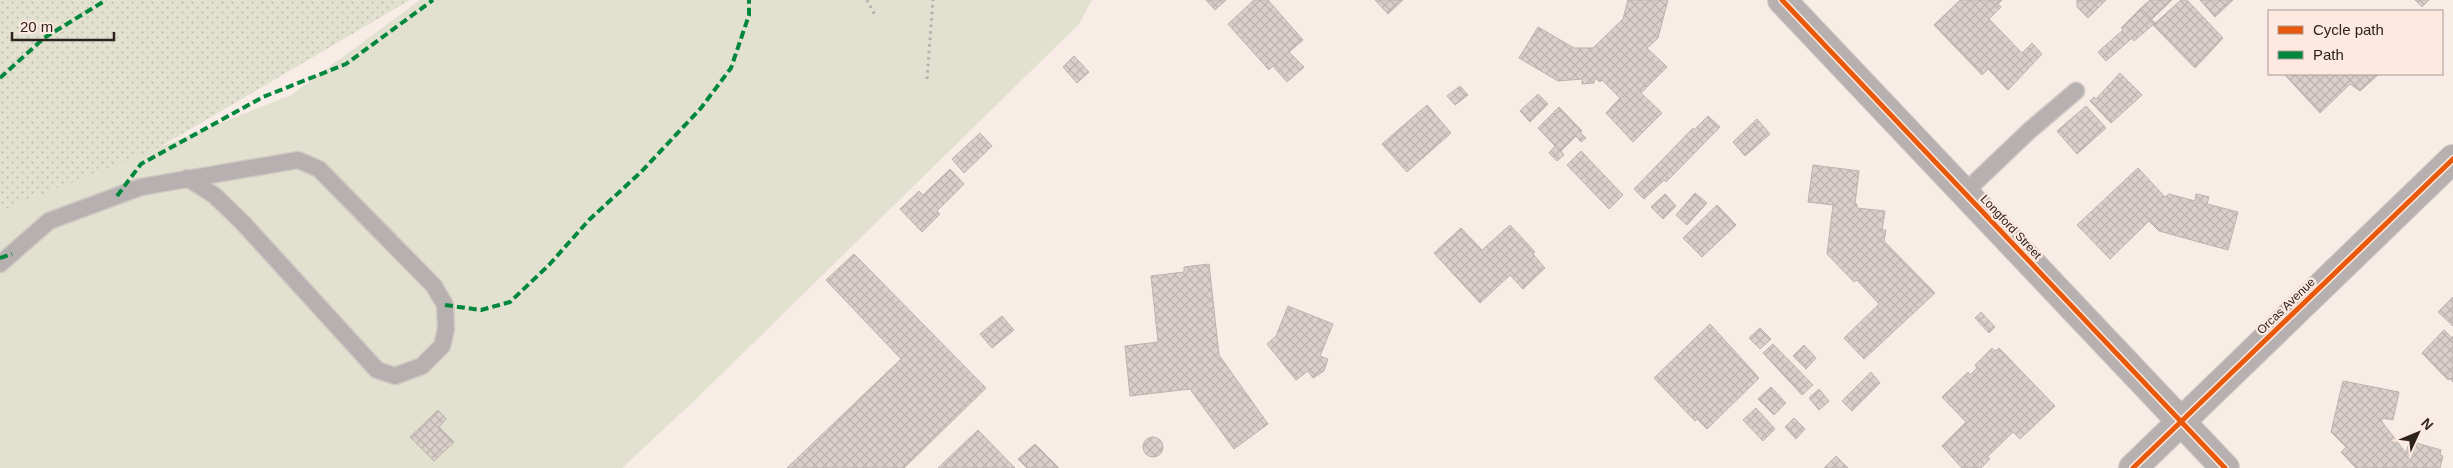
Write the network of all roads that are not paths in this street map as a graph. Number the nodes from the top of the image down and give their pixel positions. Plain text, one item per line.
1 (1782, 0) edge
2 (2076, 91) dead end
3 (2453, 159) edge
4 (187, 178) junction
5 (1964, 193) junction
6 (0, 264) edge
7 (2182, 422) junction
8 (2133, 468) edge
9 (2225, 468) edge

1 - 5 street, Longford Street
2 - 5 lane
3 - 7 street, Orcas Avenue
4 - 4 lane
4 - 6 lane
5 - 7 street, Longford Street
7 - 8 street, Orcas Avenue
7 - 9 street, Longford Street

